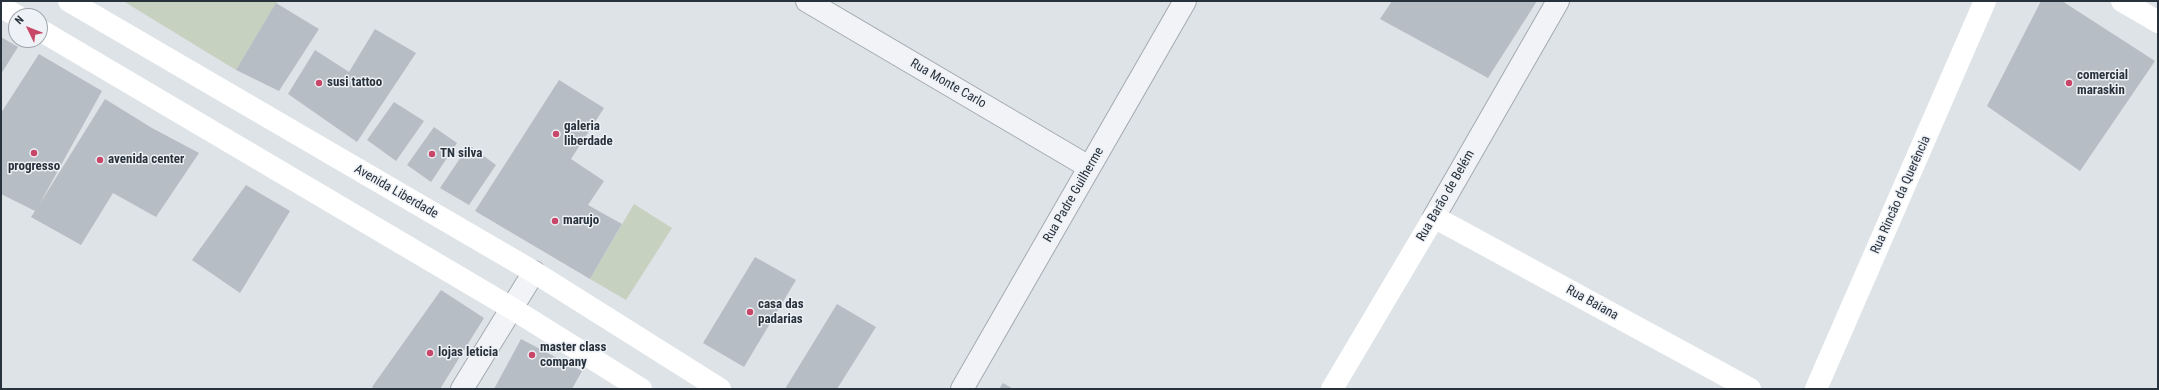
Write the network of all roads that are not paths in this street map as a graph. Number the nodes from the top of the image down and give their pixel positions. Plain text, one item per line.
1 (69, 1) edge
2 (807, 1) edge
3 (1185, 1) edge
4 (1558, 1) edge
5 (1984, 1) edge
6 (2122, 1) edge
7 (2158, 22) edge
8 (48, 35) edge
9 (1089, 167) junction
10 (1434, 217) junction
11 (534, 272) junction
12 (513, 309) junction
13 (462, 389) edge
14 (641, 389) edge
15 (720, 389) edge
16 (962, 389) edge
17 (1332, 389) edge
18 (1750, 389) edge
19 (1816, 389) edge

1 - 11 main road, Avenida Liberdade
2 - 9 street, Rua Monte Carlo
3 - 9 street, Rua Padre Guilherme
4 - 10 street, Rua Barão de Belém
5 - 19 main road, Rua Rincão da Querência
6 - 7 main road
8 - 12 main road
9 - 16 street, Rua Padre Guilherme
10 - 17 main road, Rua Barão de Belém
10 - 18 main road, Rua Baiana
11 - 12 street
11 - 15 main road, Avenida Liberdade
12 - 13 street
12 - 14 main road

